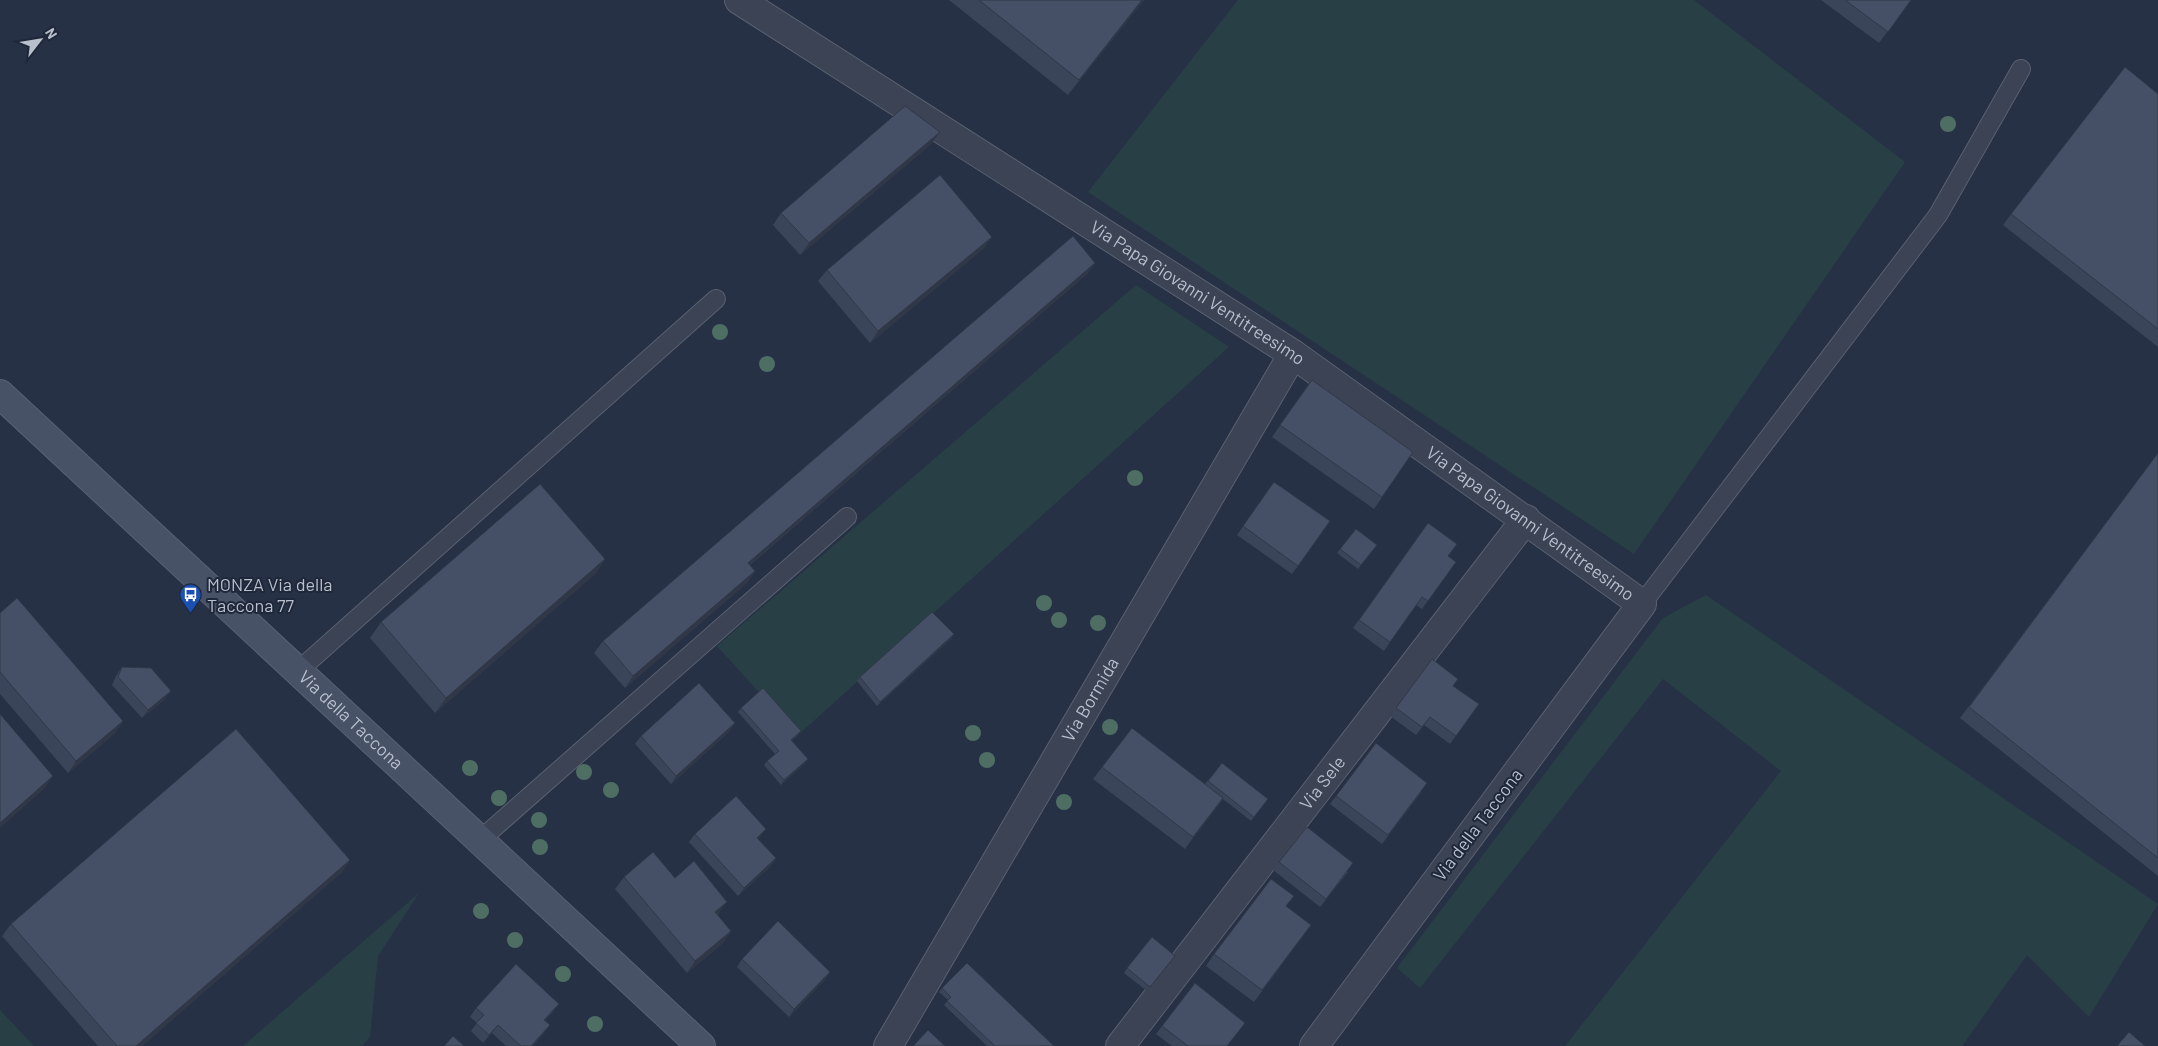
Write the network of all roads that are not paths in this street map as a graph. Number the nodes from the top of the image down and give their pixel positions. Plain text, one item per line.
1 (739, 0) edge
2 (2021, 69) dead end
3 (716, 299) dead end
4 (1293, 354) junction
5 (0, 394) edge
6 (847, 517) dead end
7 (1526, 519) junction
8 (1642, 604) junction
9 (298, 672) junction
10 (480, 840) junction
11 (701, 1046) edge
12 (888, 1046) edge
13 (1120, 1046) edge
14 (1314, 1046) edge

1 - 4 street, Via Papa Giovanni Ventitreesimo
2 - 8 lane
3 - 9 lane
4 - 7 street, Via Papa Giovanni Ventitreesimo
4 - 12 street, Via Bormida
5 - 9 main road, Via della Taccona
6 - 10 lane
7 - 8 street, Via Papa Giovanni Ventitreesimo
7 - 13 street, Via Sele
8 - 14 street, Via della Taccona
9 - 10 main road, Via della Taccona
10 - 11 main road, Via della Taccona

